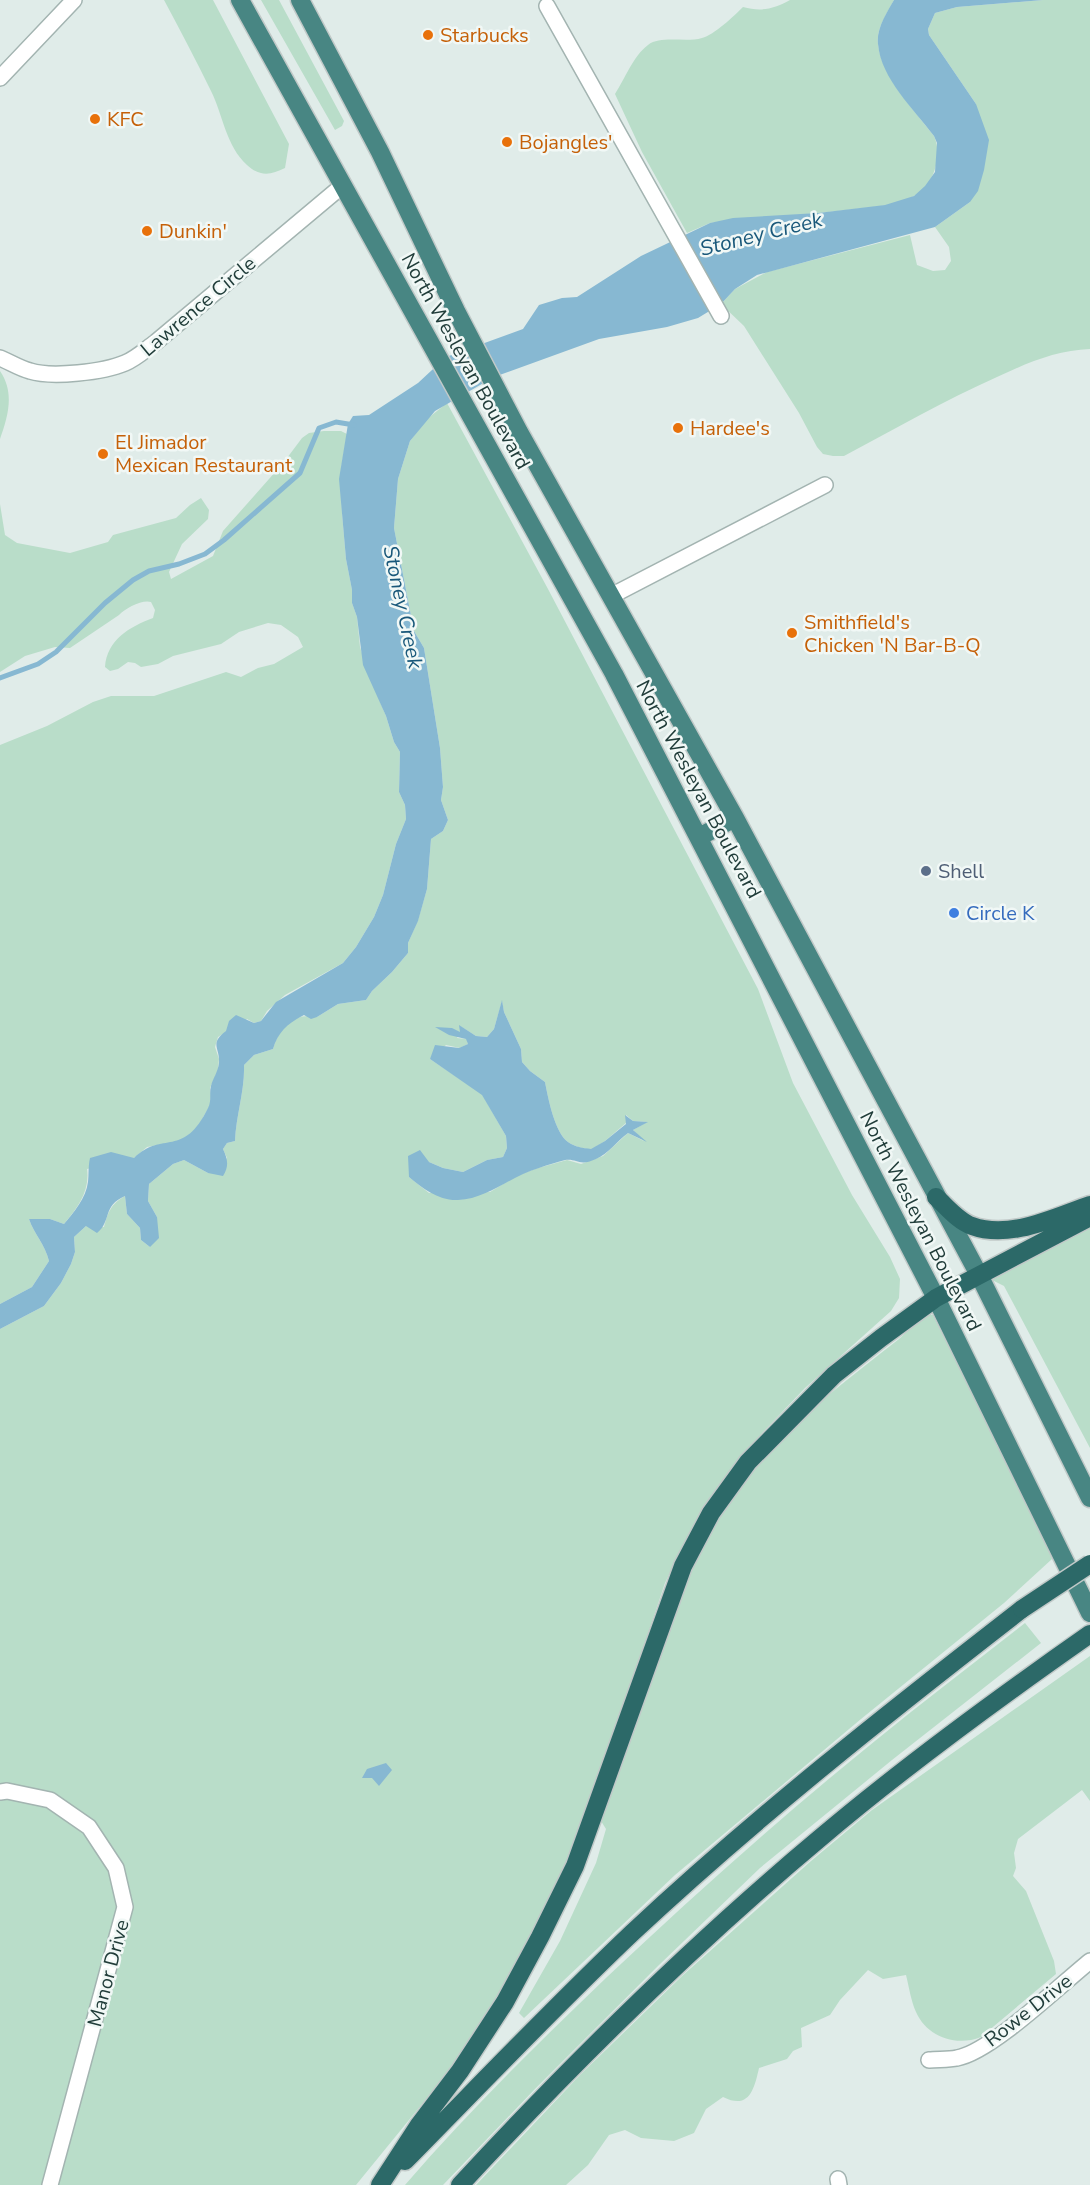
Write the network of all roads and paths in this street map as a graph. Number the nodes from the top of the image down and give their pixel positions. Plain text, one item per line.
1 (74, 0) edge
2 (240, 0) edge
3 (300, 0) edge
4 (547, 6) dead end
5 (0, 78) edge
6 (342, 186) junction
7 (721, 316) dead end
8 (0, 358) edge
9 (825, 484) dead end
10 (611, 596) junction
11 (735, 818) junction
12 (699, 837) junction
13 (936, 1197) junction
14 (1090, 1205) edge
15 (1090, 1217) edge
16 (979, 1275) junction
17 (936, 1298) junction
18 (1090, 1498) edge
19 (1090, 1564) edge
20 (1090, 1613) edge
21 (1090, 1634) edge
22 (0, 1792) edge
23 (1090, 1961) edge
24 (929, 2060) dead end
25 (50, 2185) edge
26 (381, 2185) edge
27 (459, 2185) edge

1 - 5 street
2 - 6 highway, North Wesleyan Boulevard
3 - 10 highway, North Wesleyan Boulevard
4 - 7 street
6 - 8 street, Lawrence Circle
6 - 12 highway, North Wesleyan Boulevard
9 - 10 street
10 - 11 highway, North Wesleyan Boulevard
11 - 12 highway
11 - 13 highway, North Wesleyan Boulevard
12 - 17 highway, North Wesleyan Boulevard
13 - 14 highway
13 - 16 highway, North Wesleyan Boulevard
15 - 16 highway
16 - 17 highway
16 - 18 highway, North Wesleyan Boulevard
17 - 20 highway, North Wesleyan Boulevard
17 - 26 highway
19 - 26 highway, bridge
21 - 27 highway
22 - 25 street, Manor Drive
23 - 24 street, Rowe Drive

